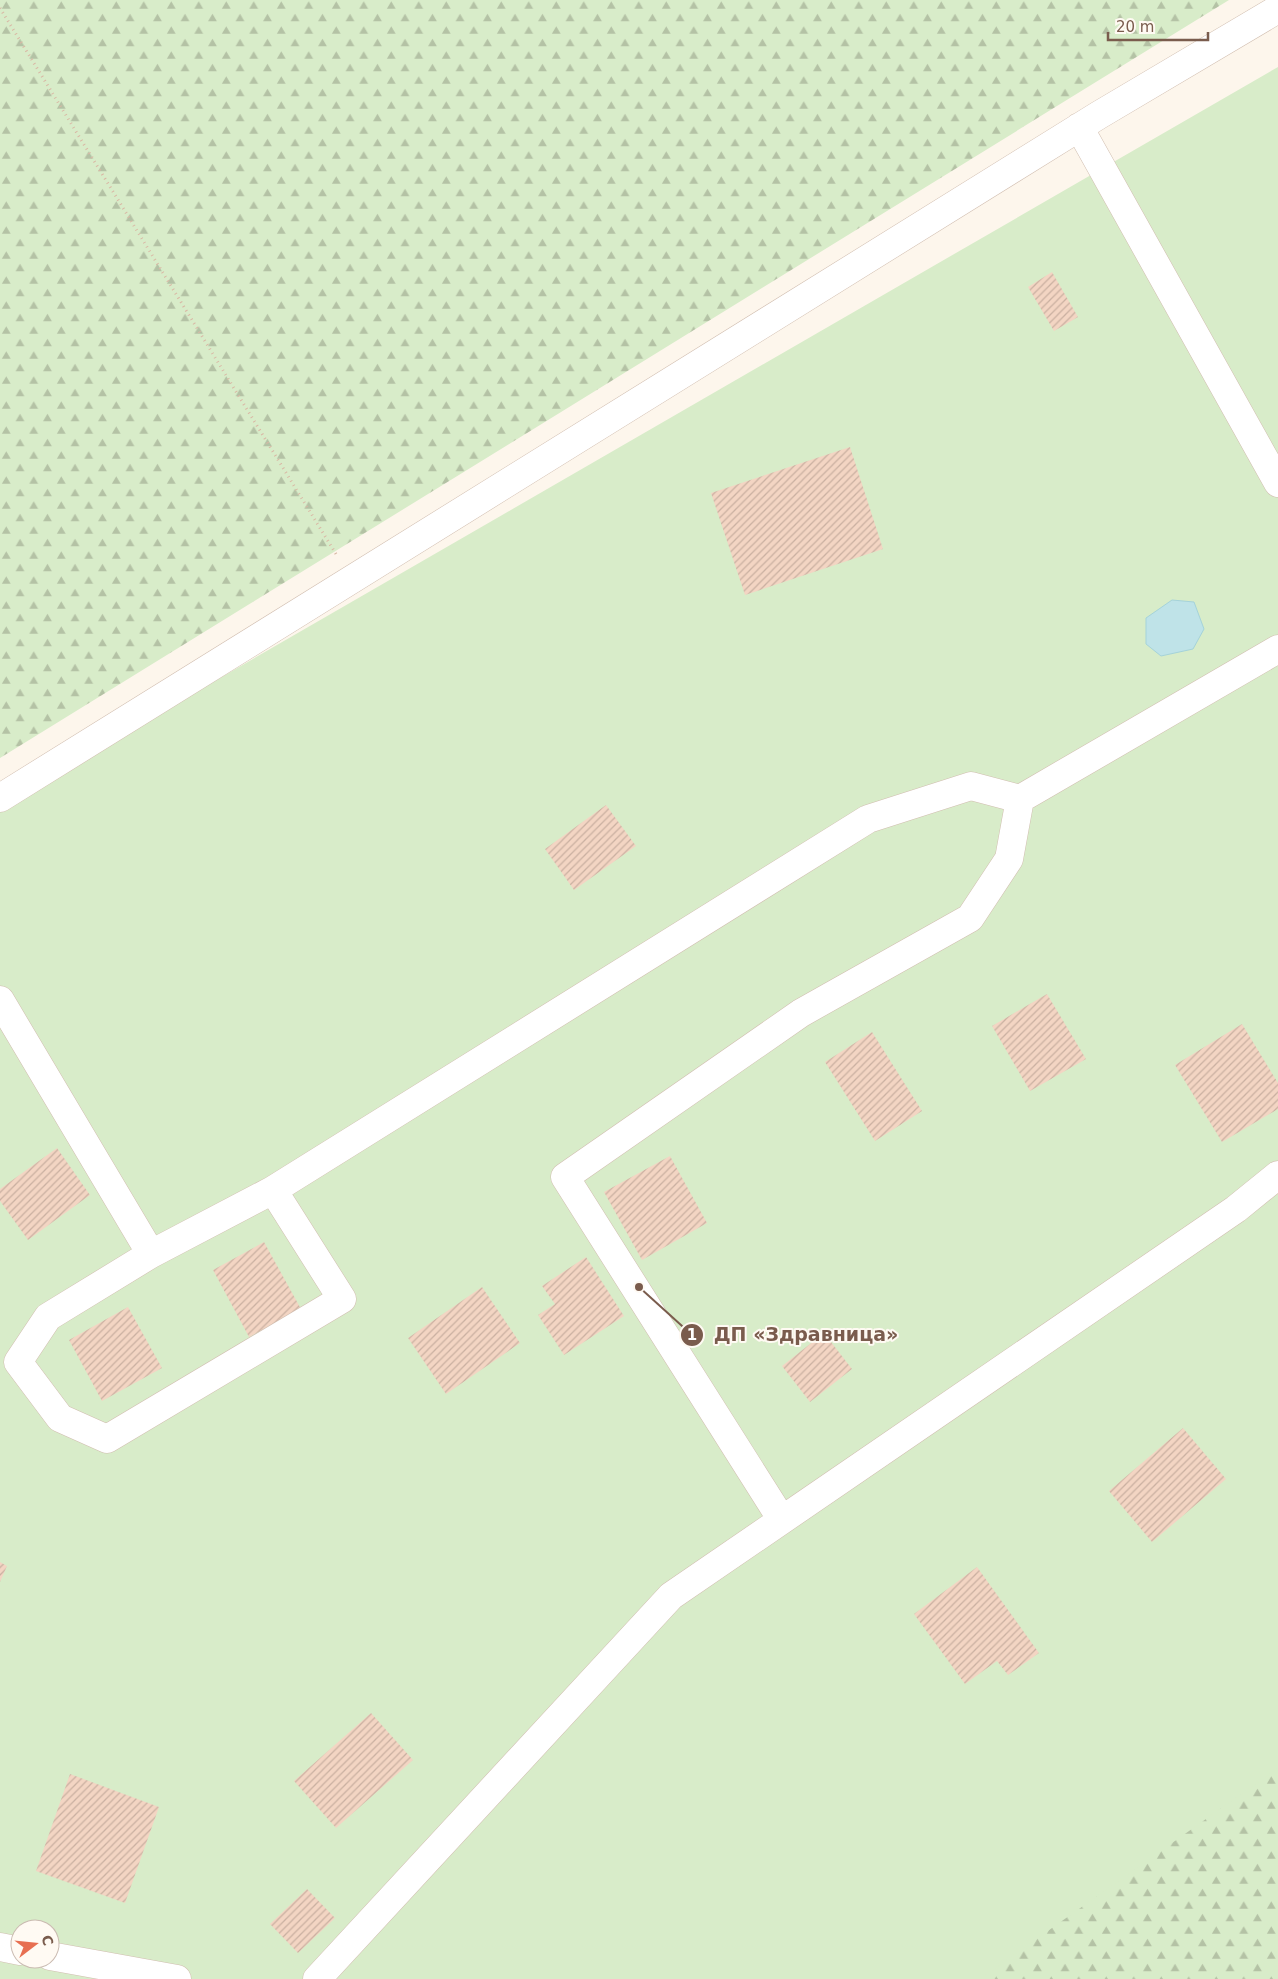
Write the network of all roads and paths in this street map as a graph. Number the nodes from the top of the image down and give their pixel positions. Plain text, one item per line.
1 (0, 8) edge
2 (1278, 9) edge
3 (1079, 127) junction
4 (1278, 483) edge
5 (352, 580) junction
6 (1278, 648) edge
7 (0, 798) edge
8 (1020, 799) junction
9 (0, 1000) edge
10 (1278, 1175) edge
11 (272, 1190) junction
12 (151, 1254) junction
13 (782, 1520) junction
14 (60, 1958) edge
15 (177, 1979) edge
16 (317, 1979) edge

1 - 5 path
2 - 3 street
3 - 4 street
3 - 5 street
5 - 7 street
6 - 8 street
8 - 11 street
8 - 13 street
9 - 12 street
10 - 13 street
11 - 12 street
11 - 12 street
13 - 16 street
14 - 15 street

